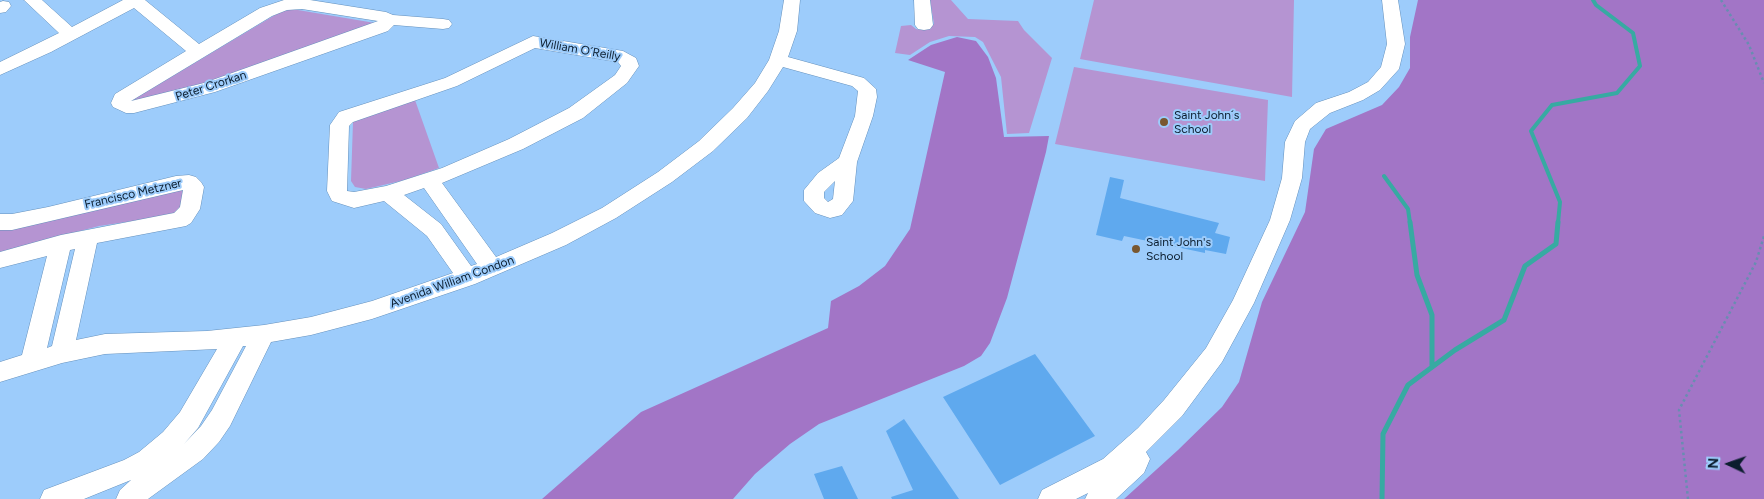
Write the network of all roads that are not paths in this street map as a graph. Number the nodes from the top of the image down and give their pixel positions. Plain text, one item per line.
1 (32, 0) edge
2 (136, 0) edge
3 (792, 0) edge
4 (922, 0) edge
5 (1390, 0) edge
6 (389, 20) junction
7 (443, 24) dead end
8 (924, 25) dead end
9 (71, 35) junction
10 (198, 52) junction
11 (778, 60) junction
12 (0, 69) edge
13 (847, 162) dead end
14 (428, 180) junction
15 (387, 193) junction
16 (0, 222) edge
17 (88, 237) junction
18 (62, 243) junction
19 (0, 260) edge
20 (492, 268) junction
21 (467, 278) junction
22 (264, 334) junction
23 (235, 338) junction
24 (62, 353) junction
25 (32, 362) junction
26 (0, 372) edge
27 (1147, 436) junction
28 (53, 499) edge
29 (128, 499) edge
30 (1050, 499) edge
31 (1098, 499) edge

1 - 9 street
2 - 9 street
2 - 10 street
3 - 11 street, Avenida William Condon
4 - 8 street
5 - 27 street
6 - 7 street, Peter Crorkan
6 - 10 street, Peter Crorkan
6 - 10 street, Peter Crorkan
9 - 12 street
11 - 13 street
11 - 20 street, Avenida William Condon
14 - 15 street, William O´Reilly
14 - 15 street, William O´Reilly
14 - 20 street
15 - 21 street
16 - 17 street, Francisco Metzner
17 - 18 street, Francisco Metzner
17 - 24 street
18 - 19 street, Francisco Metzner
18 - 25 street
20 - 21 street, Avenida William Condon
21 - 22 street, Avenida William Condon
22 - 23 street, Avenida William Condon
22 - 29 street
23 - 24 street, Avenida William Condon
23 - 28 street
24 - 25 street, Avenida William Condon
25 - 26 street, Avenida William Condon
27 - 30 street
27 - 31 street

